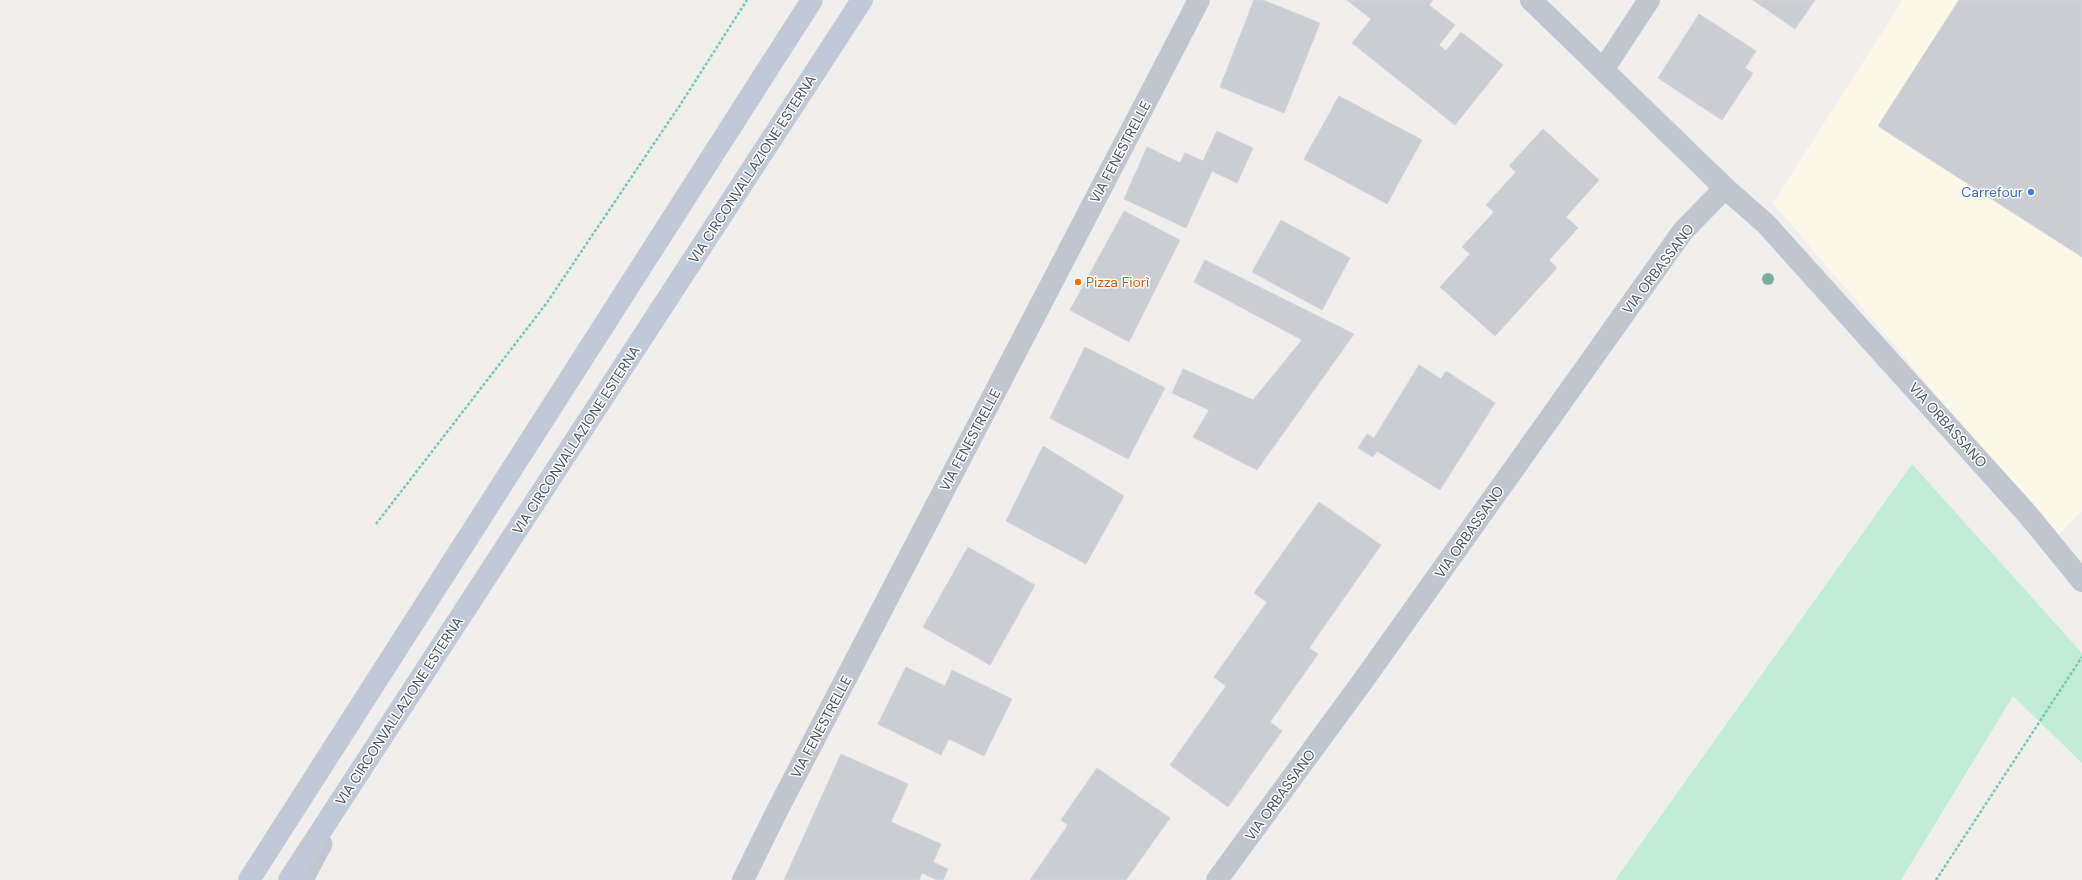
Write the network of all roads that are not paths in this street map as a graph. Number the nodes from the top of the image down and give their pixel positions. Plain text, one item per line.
1 (812, 0) edge
2 (862, 0) edge
3 (1199, 0) edge
4 (1531, 0) edge
5 (1649, 0) edge
6 (1603, 70) junction
7 (1725, 188) junction
8 (2082, 581) edge
9 (378, 742) junction
10 (249, 880) edge
11 (289, 880) edge
12 (304, 880) edge
13 (743, 880) edge
14 (1217, 880) edge

1 - 10 main road
2 - 9 main road, VIA CIRCONVALLAZIONE ESTERNA
3 - 13 street, VIA FENESTRELLE
4 - 6 street, VIA ORBASSANO
5 - 6 street
6 - 7 street, VIA ORBASSANO
7 - 8 street, VIA ORBASSANO
7 - 14 street, VIA ORBASSANO
9 - 11 main road, VIA CIRCONVALLAZIONE ESTERNA
9 - 12 lane

